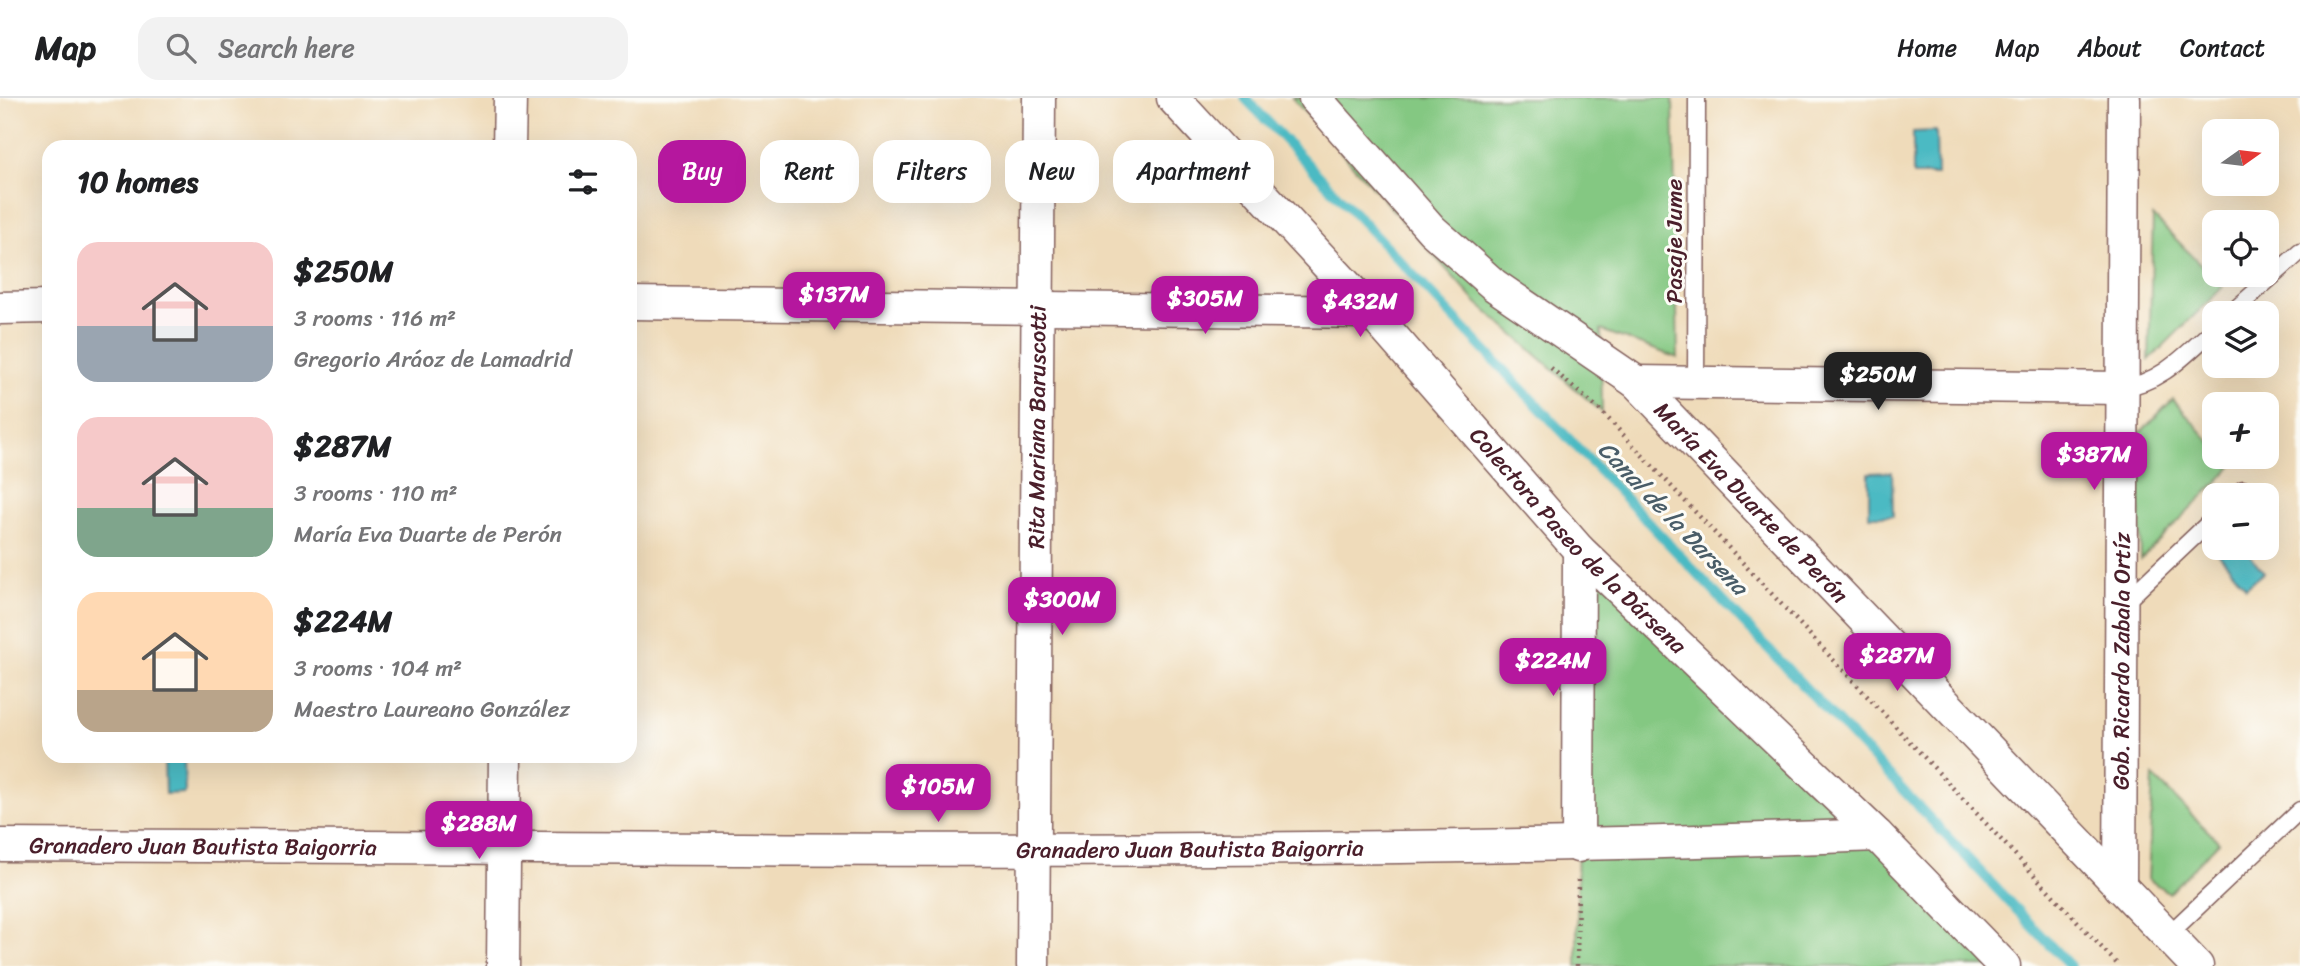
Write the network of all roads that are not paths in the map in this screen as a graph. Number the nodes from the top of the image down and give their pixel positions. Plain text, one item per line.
1 (510, 98) edge
2 (1040, 98) edge
3 (1173, 98) edge
4 (1315, 98) edge
5 (1697, 98) edge
6 (2124, 98) edge
7 (509, 140) edge
8 (2300, 251) edge
9 (2244, 301) edge
10 (637, 303) edge
11 (42, 307) edge
12 (0, 308) edge
13 (1039, 308) junction
14 (1371, 312) junction
15 (2202, 340) edge
16 (1636, 382) junction
17 (1696, 385) junction
18 (2121, 388) junction
19 (2202, 528) edge
20 (1579, 550) junction
21 (2120, 606) junction
22 (505, 763) edge
23 (2300, 810) edge
24 (1877, 835) junction
25 (0, 845) edge
26 (505, 846) junction
27 (1578, 846) junction
28 (1034, 851) junction
29 (2120, 887) junction
30 (2168, 935) junction
31 (503, 966) edge
32 (1033, 966) edge
33 (2004, 966) edge
34 (2197, 966) edge

1 - 7 street
2 - 13 street, Rita Mariana Baruscotti
3 - 14 street, Colectora Paseo de la Dársena
4 - 16 street, María Eva Duarte de Perón
5 - 17 lane, Pasaje Jume
6 - 18 street, Gob. Ricardo Zabala Ortíz
8 - 9 lane
10 - 13 street
11 - 12 street
13 - 14 street
13 - 28 street, Rita Mariana Baruscotti
14 - 20 street, Colectora Paseo de la Dársena
15 - 18 lane
16 - 17 street
16 - 29 street, María Eva Duarte de Perón
17 - 18 street
18 - 21 street, Gob. Ricardo Zabala Ortíz
19 - 21 lane
20 - 24 street, Colectora Paseo de la Dársena
20 - 27 street
21 - 29 street, Gob. Ricardo Zabala Ortíz
22 - 26 street
23 - 30 lane
24 - 27 street, Granadero Juan Bautista Baigorria
24 - 33 street, Colectora Paseo de la Dársena
25 - 26 street, Granadero Juan Bautista Baigorria
26 - 28 street, Granadero Juan Bautista Baigorria
26 - 31 street
27 - 28 street, Granadero Juan Bautista Baigorria
28 - 32 street, Rita Mariana Baruscotti
29 - 30 street, María Eva Duarte de Perón
30 - 34 street, María Eva Duarte de Perón

